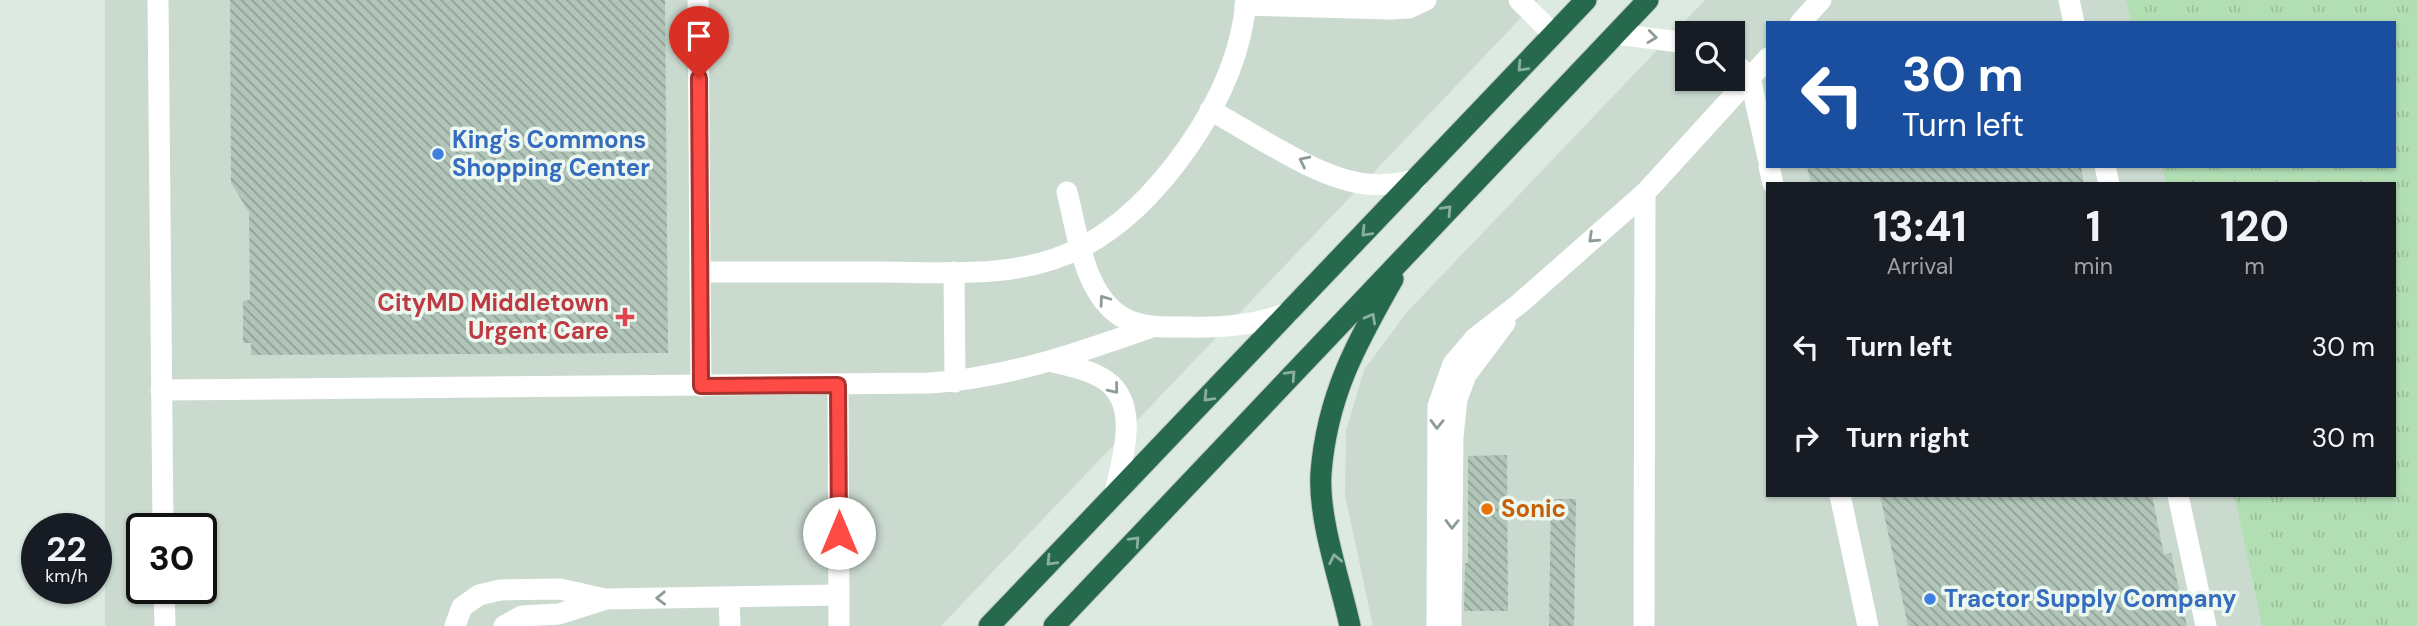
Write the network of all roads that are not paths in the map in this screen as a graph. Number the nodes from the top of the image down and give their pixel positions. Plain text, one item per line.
1 (158, 0) edge
2 (698, 0) edge
3 (1426, 0) edge
4 (1519, 0) edge
5 (1586, 0) edge
6 (1648, 0) edge
7 (1821, 0) edge
8 (2069, 0) edge
9 (1245, 3) edge
10 (1802, 21) edge
11 (2074, 21) edge
12 (1553, 34) junction
13 (1616, 34) junction
14 (1675, 41) edge
15 (1766, 60) edge
16 (1745, 73) edge
17 (1750, 77) junction
18 (1210, 110) junction
19 (1766, 149) edge
20 (1416, 180) junction
21 (1068, 192) dead end
22 (1645, 193) junction
23 (1081, 248) junction
24 (1410, 249) junction
25 (700, 272) junction
26 (954, 272) junction
27 (1519, 304) junction
28 (1288, 313) junction
29 (1152, 327) junction
30 (1053, 362) junction
31 (955, 382) junction
32 (838, 385) junction
33 (701, 386) junction
34 (161, 390) junction
35 (1115, 493) junction
36 (1840, 497) edge
37 (2178, 497) edge
38 (163, 513) edge
39 (839, 595) junction
40 (729, 597) junction
41 (605, 599) junction
42 (164, 604) edge
43 (164, 626) edge
44 (455, 626) edge
45 (503, 626) edge
46 (730, 626) edge
47 (839, 626) edge
48 (989, 626) edge
49 (1055, 626) edge
50 (1350, 626) edge
51 (1437, 626) edge
52 (1451, 626) edge
53 (1644, 626) edge
54 (1868, 626) edge
55 (2206, 626) edge

1 - 34 street
2 - 25 street
3 - 9 street
4 - 12 street
5 - 12 highway
6 - 13 highway
7 - 10 street
8 - 11 street
9 - 18 street
12 -> 20 highway
13 -> 14 street
24 -> 13 highway
15 - 17 street
16 - 17 street
17 - 19 street
17 - 22 street
20 -> 18 street
18 - 23 street
20 -> 28 highway
21 - 23 street
22 -> 27 street
22 - 53 street
23 - 26 street
29 -> 23 street
49 -> 24 highway
50 -> 24 highway
25 - 26 street
25 - 33 street
26 - 31 street
27 -> 51 street
27 -> 52 street
28 - 29 street
28 -> 35 highway
29 - 30 street
30 - 31 street
30 -> 35 street
31 - 32 street
32 - 33 street
32 - 39 street
33 - 34 street
34 - 38 street
35 -> 48 highway
36 - 54 street
37 - 55 street
39 - 40 street
39 - 47 street
40 -> 41 street
40 - 46 street
41 - 44 street
41 - 45 street
42 - 43 street

